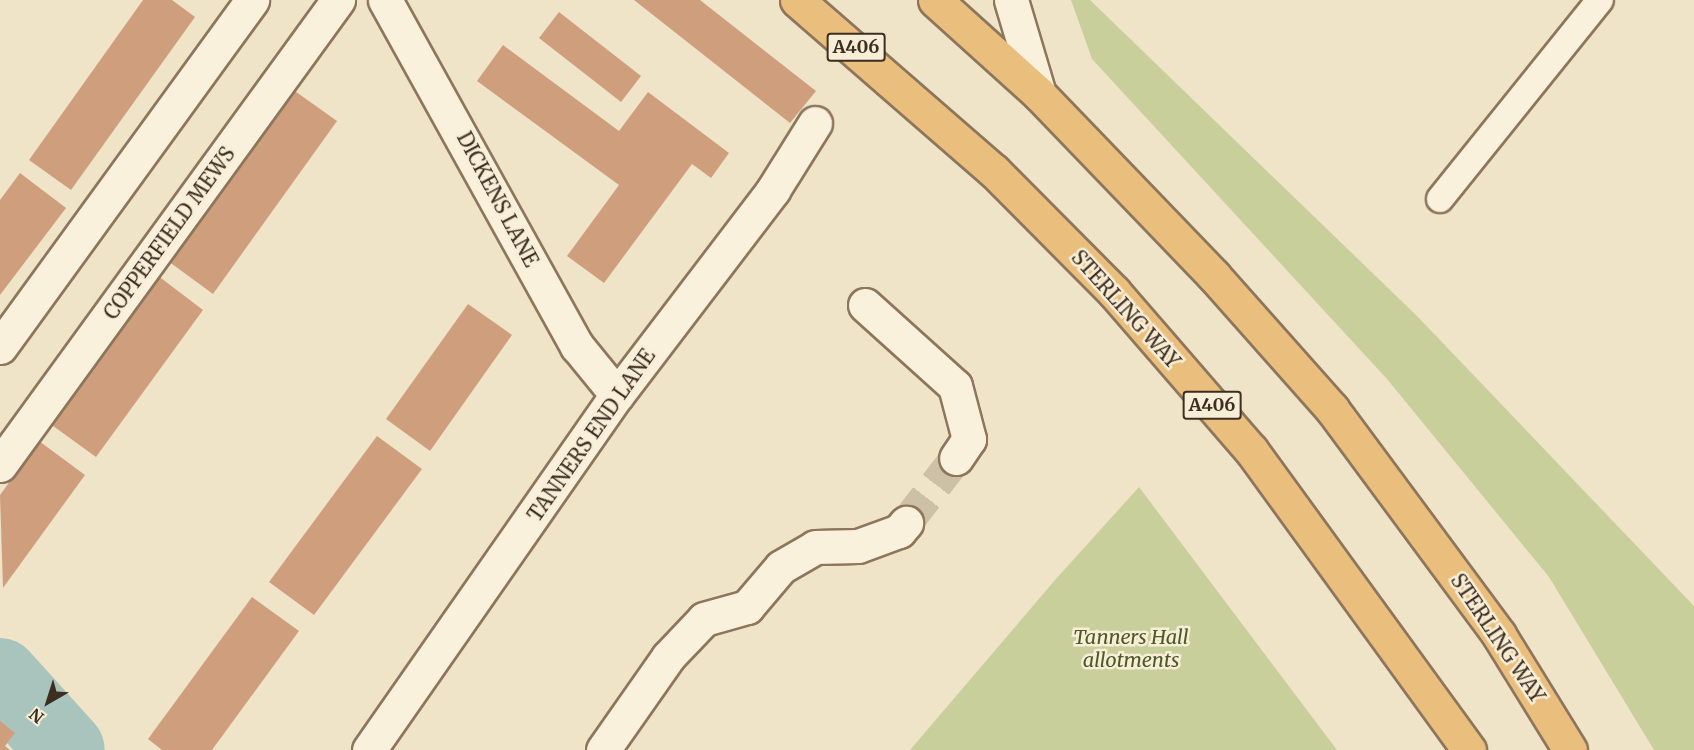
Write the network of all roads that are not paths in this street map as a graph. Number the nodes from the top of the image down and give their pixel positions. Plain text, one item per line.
1 (252, 0) edge
2 (338, 0) edge
3 (385, 0) edge
4 (797, 0) edge
5 (935, 0) edge
6 (1011, 0) edge
7 (1600, 0) edge
8 (1039, 94) junction
9 (814, 123) dead end
10 (1440, 199) dead end
11 (864, 305) dead end
12 (0, 347) edge
13 (617, 395) junction
14 (956, 458) tunnel mouth
15 (0, 465) edge
16 (906, 523) tunnel mouth
17 (369, 750) edge
18 (603, 750) edge
19 (1469, 750) edge
20 (1570, 750) edge

1 - 12 street
2 - 15 street, COPPERFIELD MEWS
3 - 13 street, DICKENS LANE
4 - 19 highway, STERLING WAY / A406
5 - 8 highway, STERLING WAY
6 - 8 street
7 - 10 lane
8 - 20 highway, STERLING WAY
9 - 13 street, TANNERS END LANE
11 - 14 street
13 - 17 street, TANNERS END LANE
16 - 18 street

